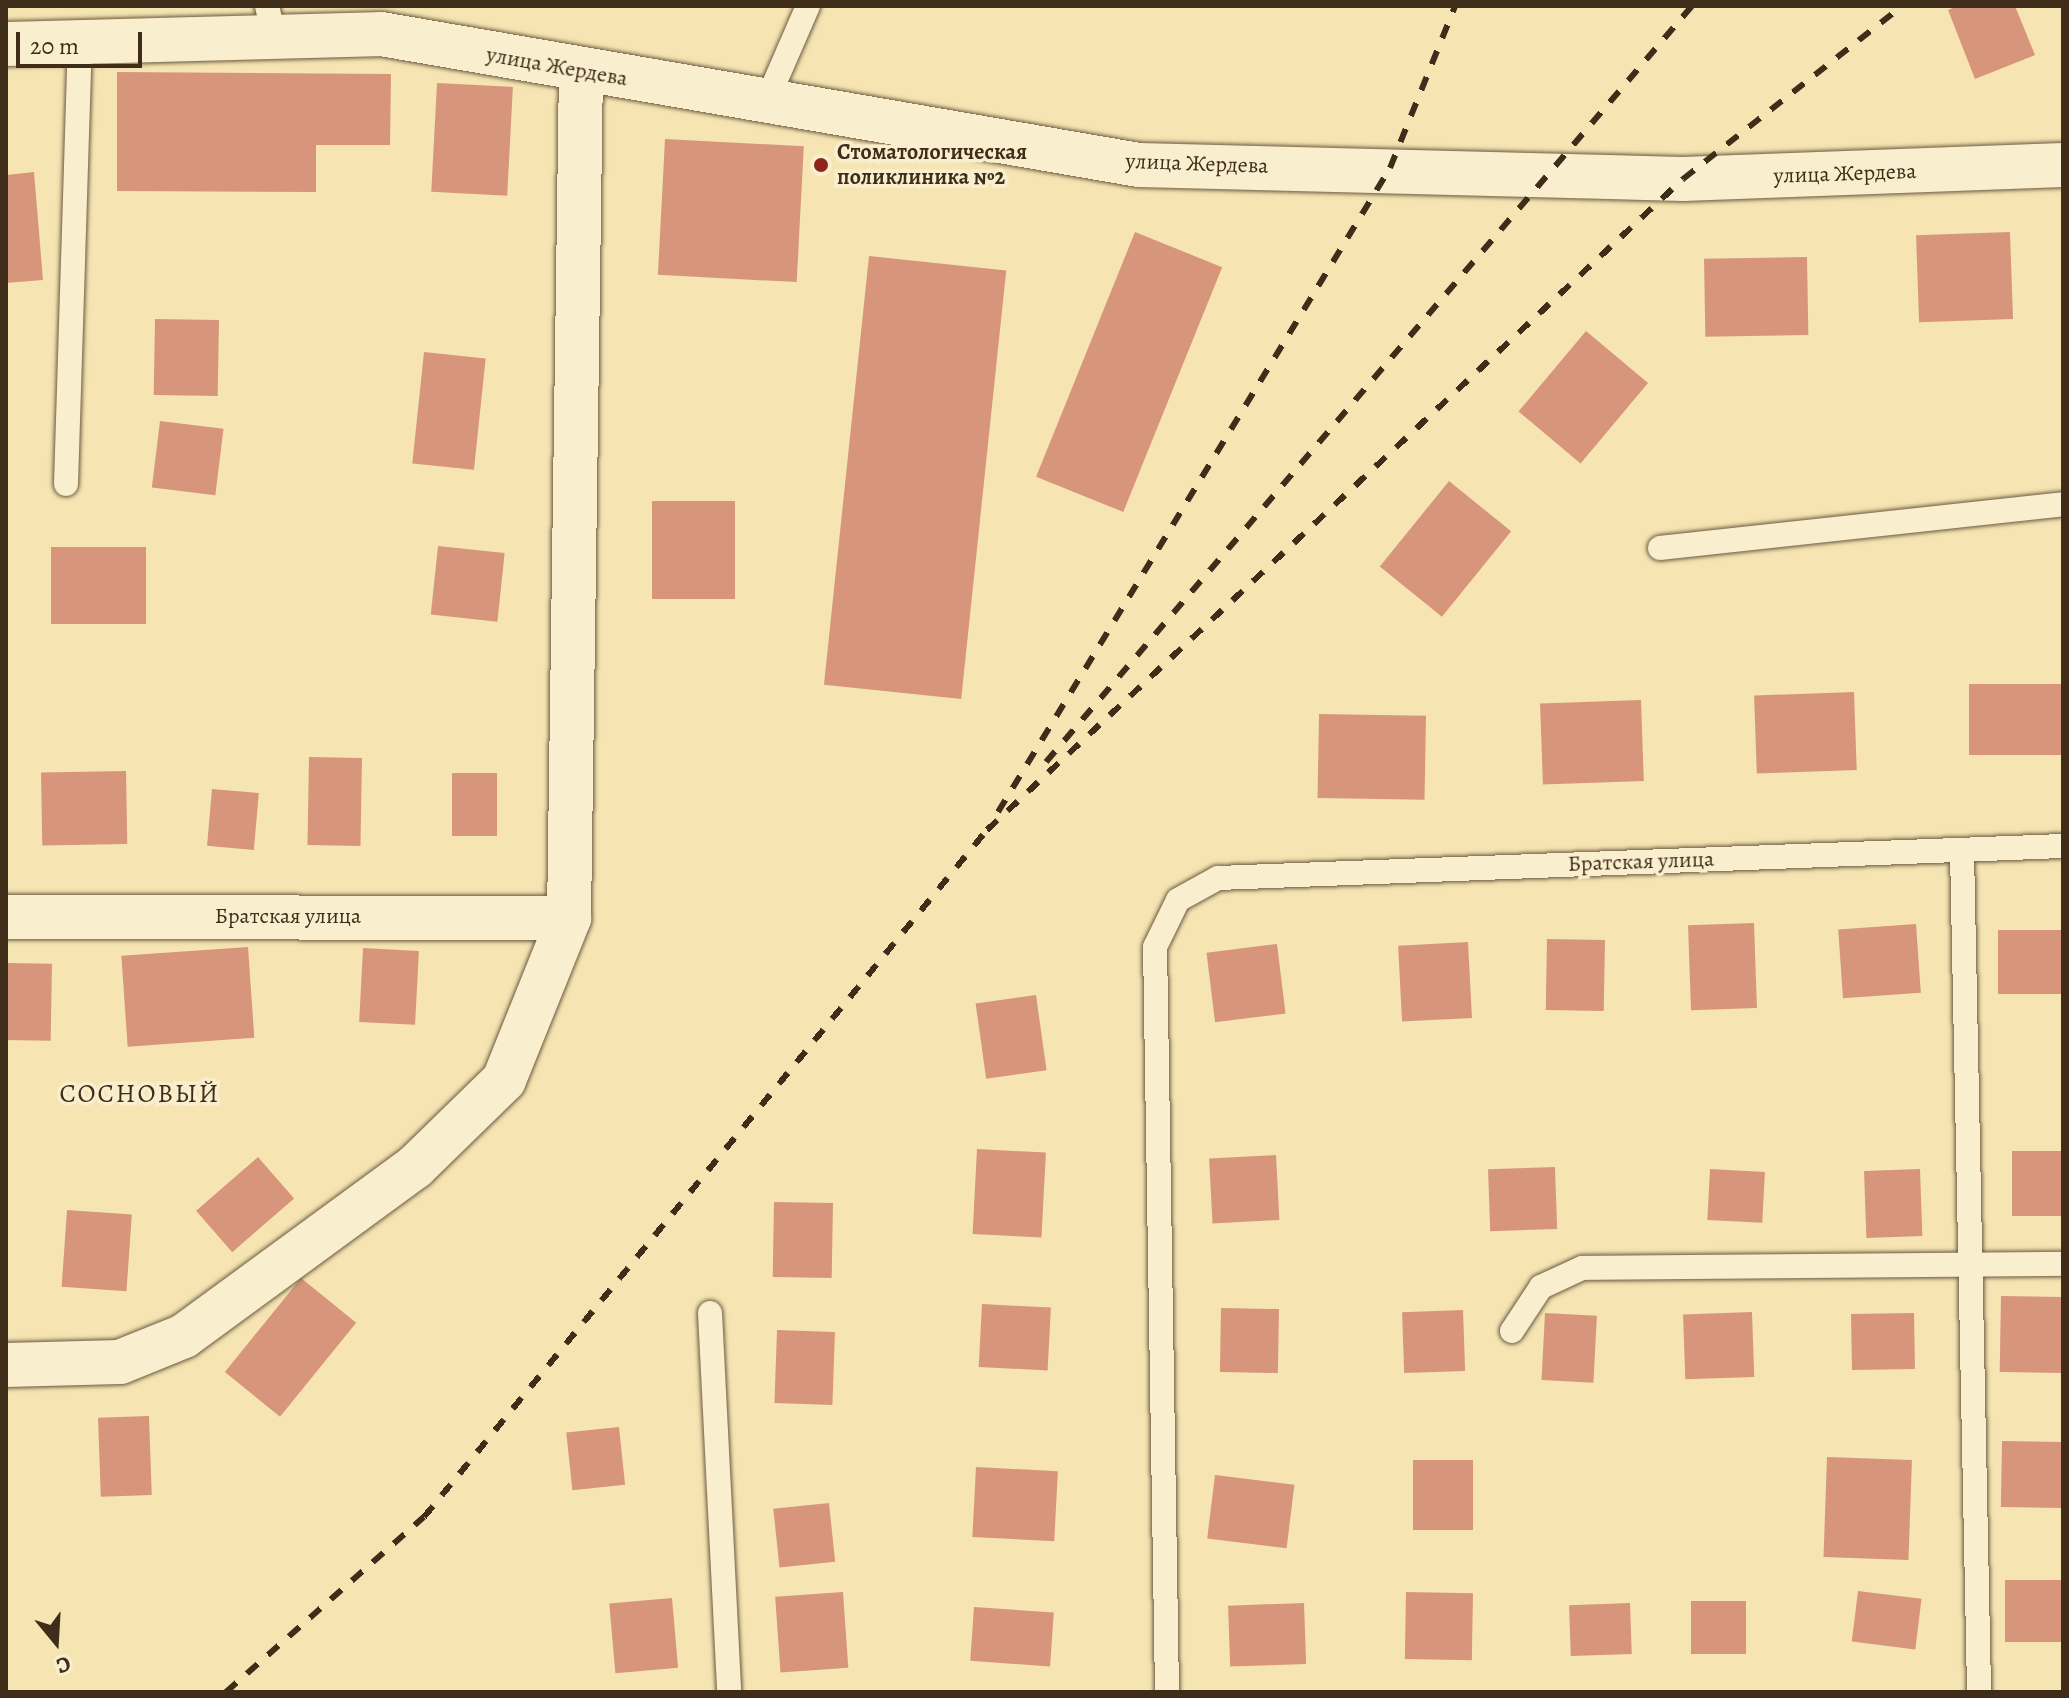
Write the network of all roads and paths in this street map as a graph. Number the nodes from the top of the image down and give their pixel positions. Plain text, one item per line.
1 (808, 6) edge
2 (270, 22) edge
3 (80, 42) junction
4 (6, 44) edge
5 (581, 74) junction
6 (768, 98) junction
7 (2063, 165) edge
8 (66, 484) dead end
9 (2063, 504) edge
10 (1660, 548) dead end
11 (2063, 846) edge
12 (1962, 850) junction
13 (6, 917) edge
14 (569, 918) junction
15 (2063, 1264) edge
16 (1976, 1268) junction
17 (710, 1313) dead end
18 (1512, 1331) dead end
19 (6, 1365) edge
20 (729, 1692) edge
21 (1167, 1692) edge
22 (1979, 1692) edge

1 - 6 lane
2 - 3 street, улица Жердева
2 - 5 street, улица Жердева
3 - 4 street, улица Жердева
3 - 8 lane
5 - 6 street, улица Жердева
5 - 14 street
6 - 7 street, улица Жердева
9 - 10 lane
11 - 12 lane, Братская улица
12 - 16 lane
12 - 21 lane, Братская улица
13 - 14 street, Братская улица
14 - 19 street
15 - 16 lane
16 - 18 lane
16 - 22 lane
17 - 20 lane

